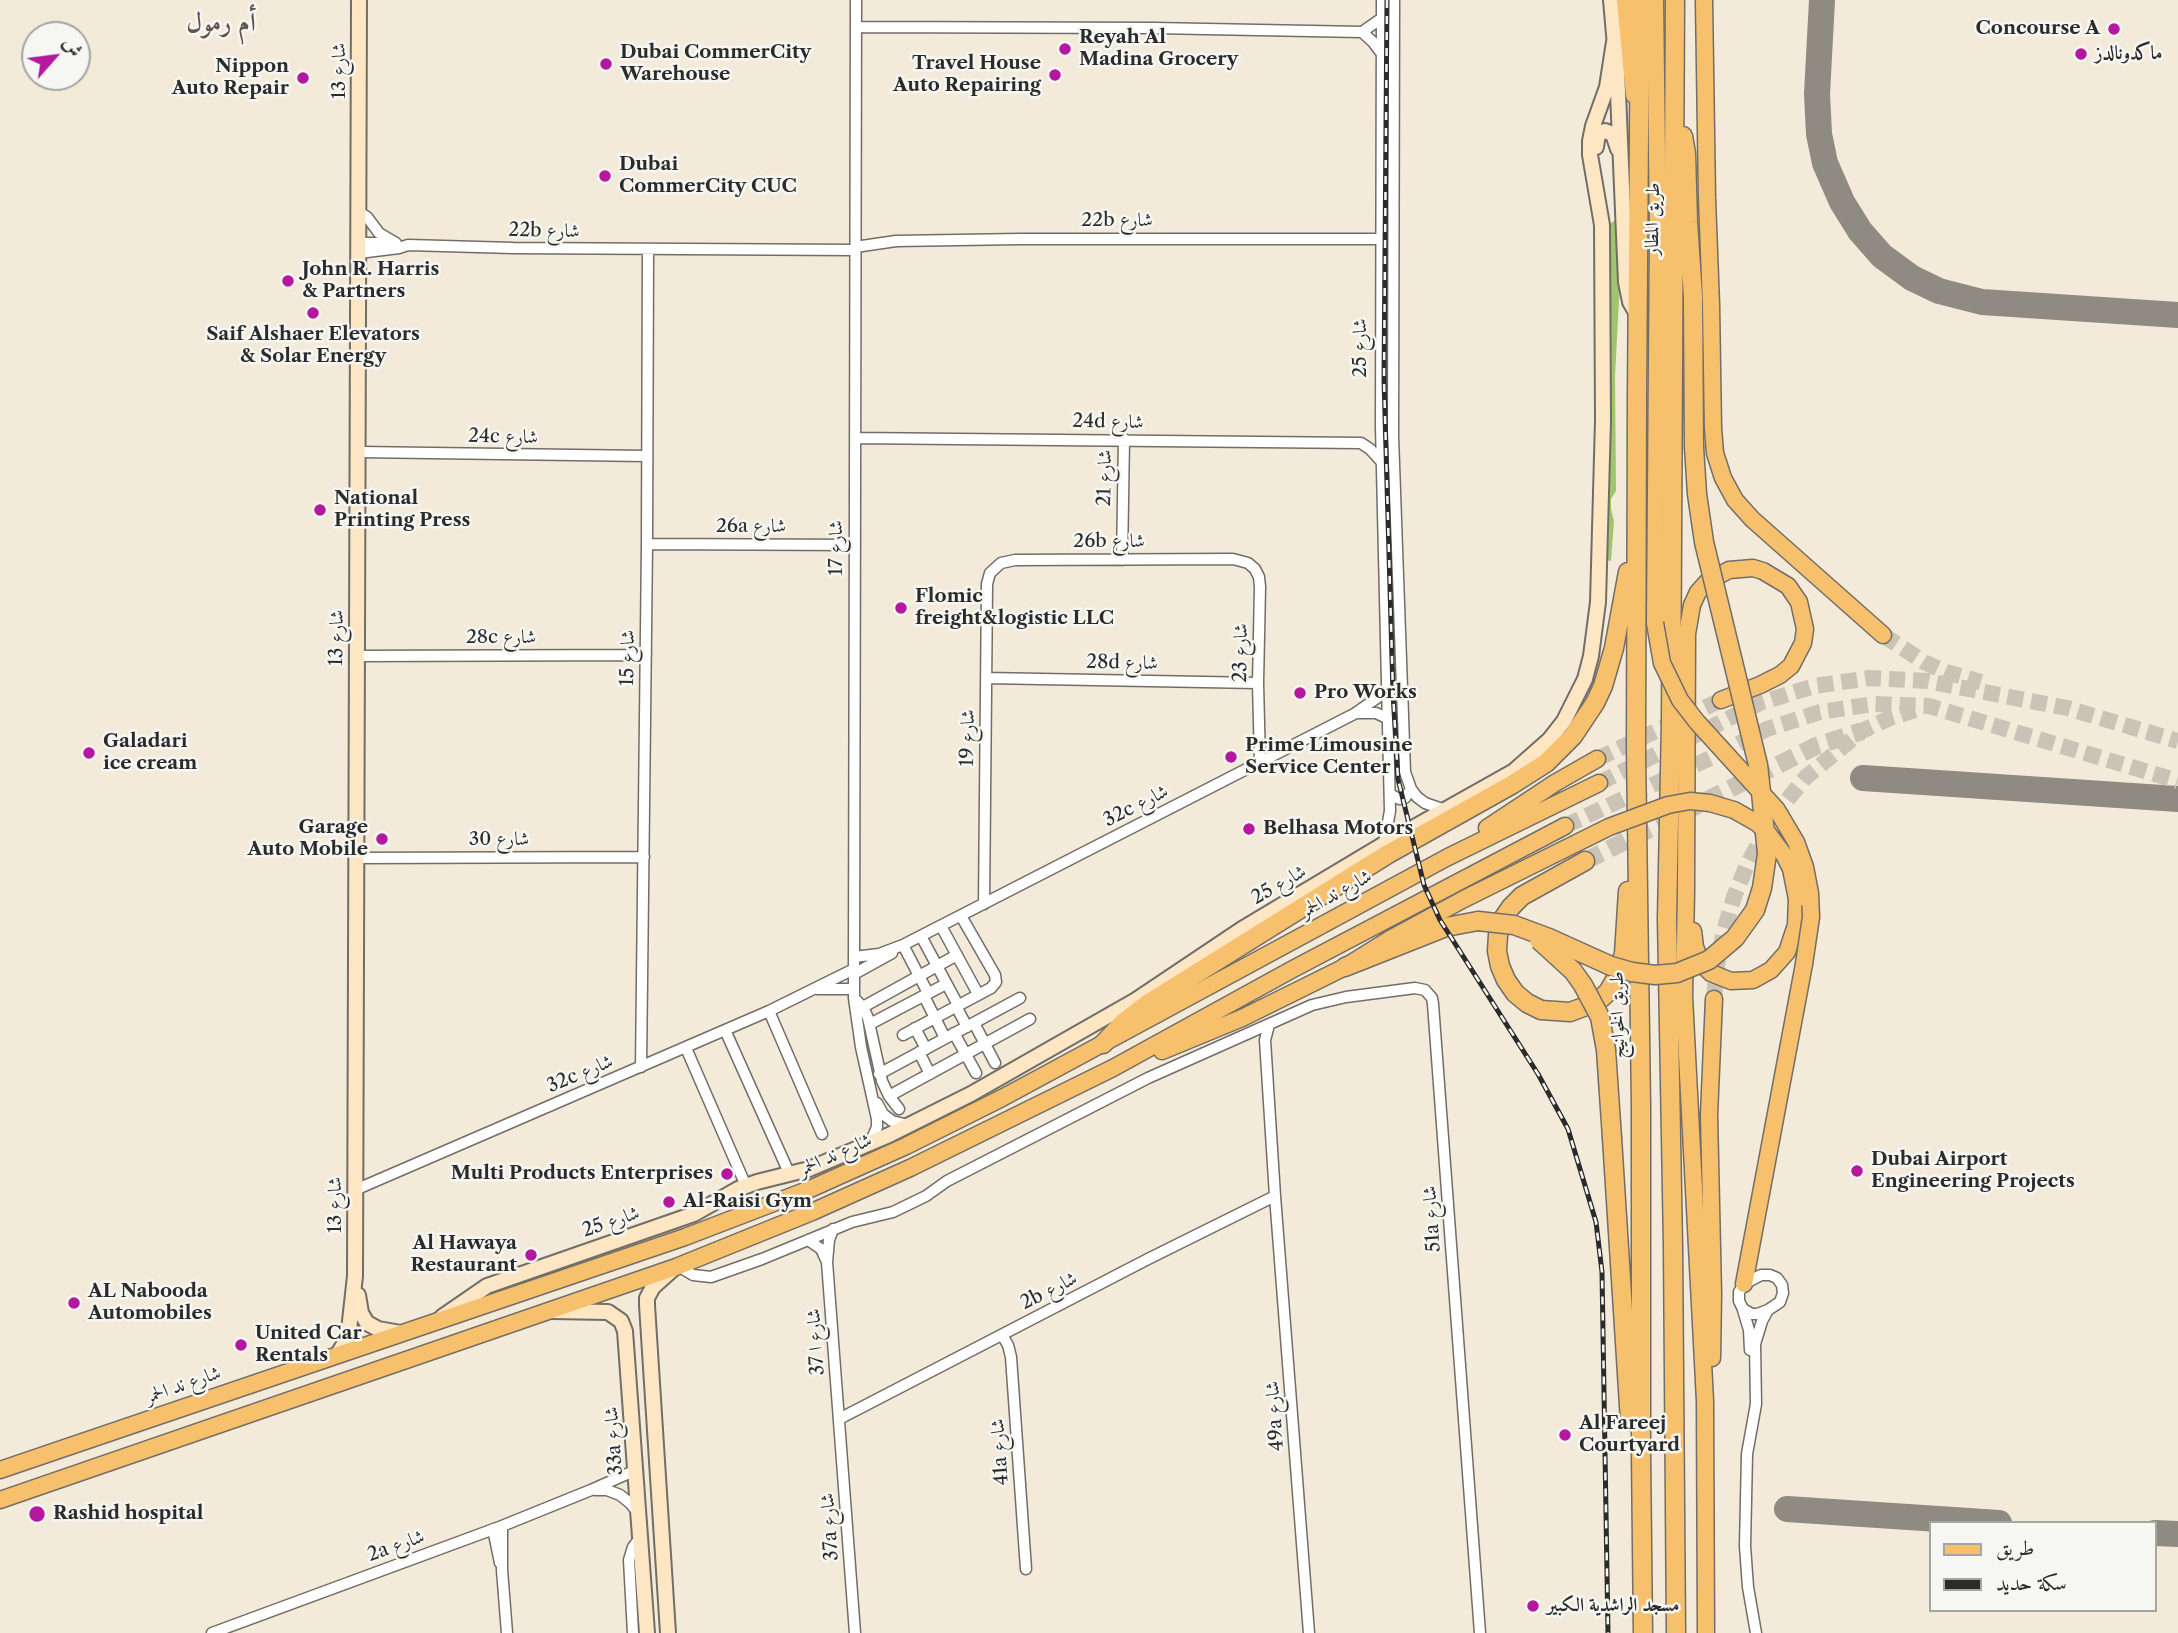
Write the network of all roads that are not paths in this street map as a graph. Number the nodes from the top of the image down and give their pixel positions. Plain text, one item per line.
1 (359, 0) edge
2 (856, 0) edge
3 (1382, 0) edge
4 (1394, 0) edge
5 (1611, 0) edge
6 (1625, 0) edge
7 (1640, 0) edge
8 (1656, 0) edge
9 (1675, 0) edge
10 (1704, 0) edge
11 (1382, 18) junction
12 (856, 27) junction
13 (1362, 32) junction
14 (1614, 42) junction
15 (1382, 54) junction
16 (1675, 116) junction
17 (1640, 119) junction
18 (1621, 154) junction
19 (1594, 176) junction
20 (359, 212) junction
21 (1380, 239) junction
22 (396, 243) junction
23 (408, 244) junction
24 (359, 248) junction
25 (855, 249) junction
26 (648, 250) junction
27 (1637, 315) junction
28 (1637, 397) joint
29 (1381, 427) junction
30 (855, 438) junction
31 (1124, 439) junction
32 (1361, 443) junction
33 (359, 452) junction
34 (646, 456) junction
35 (1381, 461) junction
36 (647, 544) junction
37 (855, 545) junction
38 (1636, 545) junction
39 (1233, 559) joint
40 (1122, 560) junction
41 (990, 573) joint
42 (1883, 635) tunnel mouth
43 (356, 656) junction
44 (646, 656) junction
45 (986, 678) junction
46 (1258, 683) junction
47 (1387, 691) junction
48 (1721, 699) tunnel mouth
49 (1354, 714) junction
50 (1387, 718) junction
51 (1597, 759) tunnel mouth
52 (1260, 762) junction
53 (1599, 783) tunnel mouth
54 (1411, 789) junction
55 (1390, 794) junction
56 (1446, 810) junction
57 (1565, 827) tunnel mouth
58 (1384, 844) junction
59 (1448, 856) junction
60 (643, 857) junction
61 (355, 858) junction
62 (1585, 861) tunnel mouth
63 (1637, 861) junction
64 (1686, 891) junction
65 (984, 904) junction
66 (961, 916) junction
67 (941, 926) junction
68 (1525, 929) junction
69 (921, 936) junction
70 (901, 947) junction
71 (957, 955) junction
72 (854, 957) junction
73 (937, 966) junction
74 (1345, 967) junction
75 (854, 972) junction
76 (919, 976) junction
77 (946, 984) junction
78 (817, 989) junction
79 (854, 994) junction
80 (978, 994) junction
81 (926, 995) junction
82 (1020, 998) dead end
83 (1714, 999) tunnel mouth
84 (863, 1006) junction
85 (957, 1006) junction
86 (769, 1011) junction
87 (935, 1018) junction
88 (1030, 1019) dead end
89 (870, 1024) junction
90 (970, 1025) junction
91 (1269, 1025) junction
92 (915, 1028) junction
93 (725, 1030) junction
94 (1248, 1034) junction
95 (903, 1035) dead end
96 (950, 1036) junction
97 (985, 1044) junction
98 (1103, 1044) junction
99 (686, 1048) junction
100 (922, 1051) junction
101 (966, 1054) junction
102 (1267, 1057) junction
103 (995, 1063) dead end
104 (641, 1067) junction
105 (1113, 1068) junction
106 (976, 1073) dead end
107 (879, 1074) junction
108 (930, 1074) junction
109 (872, 1095) junction
110 (889, 1096) junction
111 (899, 1109) dead end
112 (909, 1125) junction
113 (821, 1133) dead end
114 (870, 1143) junction
115 (790, 1175) junction
116 (746, 1186) junction
117 (355, 1190) junction
118 (1275, 1196) junction
119 (833, 1229) junction
120 (808, 1240) junction
121 (827, 1262) junction
122 (677, 1266) junction
123 (355, 1276) junction
124 (1744, 1284) junction
125 (1743, 1309) junction
126 (1768, 1310) junction
127 (551, 1311) junction
128 (436, 1322) junction
129 (401, 1333) junction
130 (1002, 1335) junction
131 (338, 1354) junction
132 (1705, 1401) junction
133 (839, 1419) junction
134 (1641, 1454) junction
135 (0, 1470) edge
136 (636, 1470) junction
137 (591, 1490) junction
138 (0, 1500) edge
139 (639, 1514) junction
140 (497, 1527) junction
141 (640, 1538) junction
142 (1026, 1569) dead end
143 (664, 1580) junction
144 (212, 1633) edge
145 (507, 1633) edge
146 (633, 1633) edge
147 (647, 1633) edge
148 (668, 1633) edge
149 (855, 1633) edge
150 (1309, 1633) edge
151 (1480, 1633) edge
152 (1643, 1633) edge
153 (1676, 1633) edge
154 (1706, 1633) edge
155 (1753, 1633) edge

1 - 20 street, شارع 13
2 - 12 street, شارع 17
3 - 11 street, شارع 25
4 - 54 street, شارع 25
5 - 14 street
6 - 17 main road
7 - 17 highway, طريق المطار
8 - 124 main road, bridge
9 - 16 highway, طريق المطار
10 - 42 main road
11 - 13 street
11 - 15 street, شارع 25
12 - 13 street
12 - 25 street, شارع 17
13 - 15 street
14 - 18 street
14 - 19 street
15 - 21 street, شارع 25
16 - 68 highway, bridge
16 - 153 highway, طريق المطار
17 - 27 highway, طريق المطار
18 - 19 street
18 - 27 street
19 - 56 street
20 - 22 street
20 - 24 street, شارع 13
21 - 25 street, 22b شارع
21 - 29 street, شارع 25
22 - 23 street
22 - 24 street
23 - 24 street, 22b شارع
23 - 26 street, 22b شارع
24 - 33 street, شارع 13
25 - 26 street, 22b شارع
25 - 30 street, شارع 17
26 - 34 street, شارع 15
27 - 28 highway, طريق المطار
28 - 38 highway, طريق الخوانيج
29 - 32 street
29 - 35 street, شارع 25
30 - 31 street, 24d شارع
30 - 37 street, شارع 17
31 - 32 street, 24d شارع
31 - 40 street, شارع 21
32 - 35 street
33 - 34 street, 24c شارع
33 - 43 street, شارع 13
34 - 36 street, شارع 15
35 - 47 street, شارع 25
36 - 37 street, 26a شارع
36 - 44 street, شارع 15
37 - 72 street, شارع 17
38 - 63 highway, طريق الخوانيج
38 - 98 highway
39 - 40 street, 26b شارع
39 - 46 street, شارع 23
40 - 41 street, 26b شارع
41 - 45 street, شارع 19
43 - 44 street, 28c شارع
43 - 61 street, شارع 13
44 - 60 street, شارع 15
45 - 46 street, 28d شارع
45 - 65 street, شارع 19
46 - 52 street, شارع 23
47 - 49 street, 32c شارع
47 - 50 street, شارع 25
48 - 64 main road
49 - 50 street
49 - 52 street, 32c شارع
50 - 55 street, شارع 25
51 - 59 main road
52 - 65 street, 32c شارع
53 - 59 main road, شارع ند الحمر
54 - 55 street
54 - 56 street
55 - 58 street, شارع 25
56 - 58 street
57 - 105 main road
58 - 112 street, شارع 25
59 - 98 main road, شارع ند الحمر
60 - 61 street, شارع 30
60 - 104 street, شارع 15
61 - 117 street, شارع 13
62 - 63 highway
63 - 134 highway, طريق الخوانيج
64 - 74 main road, bridge
64 - 132 main road
65 - 66 street, 32c شارع
66 - 67 street, 32c شارع
66 - 80 street
67 - 69 street, 32c شارع
67 - 71 street
68 - 74 highway, bridge
68 - 134 highway, bridge
69 - 70 street, 32c شارع
69 - 73 street
70 - 72 street, 32c شارع
70 - 75 street, 32c شارع
70 - 76 street
71 - 73 street
71 - 80 street
72 - 75 street, شارع 17
73 - 76 street
73 - 77 street
74 - 105 main road
75 - 78 street, 32c شارع
75 - 79 street, شارع 17
76 - 81 street
76 - 84 street
77 - 81 street
77 - 85 street
78 - 79 street, 32c شارع
78 - 86 street, 32c شارع
79 - 84 street
79 - 109 street, شارع 17
80 - 85 street
81 - 87 street
81 - 89 street
82 - 90 street
83 - 132 main road
84 - 89 street
85 - 87 street
85 - 90 street
86 - 93 street, 32c شارع
86 - 113 street
87 - 92 street
87 - 96 street
88 - 97 street
89 - 107 street
90 - 96 street
90 - 97 street
91 - 94 street, 51a شارع
91 - 102 street, 49a شارع
91 - 151 street, 51a شارع
92 - 95 street
92 - 100 street
93 - 99 street, 32c شارع
93 - 115 street
94 - 102 street
94 - 119 street, 51a شارع
96 - 100 street
96 - 101 street
97 - 101 street
97 - 103 street
98 - 128 main road, شارع ند الحمر
99 - 104 street, 32c شارع
99 - 116 street
100 - 107 street
100 - 108 street
101 - 106 street
101 - 108 street
102 - 118 street, 49a شارع
104 - 117 street, 32c شارع
105 - 122 main road
107 - 110 street
108 - 110 street
109 - 112 street, شارع 17
109 - 114 street, شارع 17
110 - 111 street
112 - 114 street, شارع 25
114 - 115 street, شارع 25
115 - 116 street, شارع 25
116 - 128 street, شارع 25
117 - 123 street, شارع 13
118 - 130 street, 2b شارع
118 - 150 street, 49a شارع
119 - 120 street, 51a شارع
119 - 121 street, شارع ا 37
120 - 121 street
120 - 122 street, 51a شارع
121 - 133 street, شارع ا 37
122 - 127 main road
122 - 143 street
123 - 129 street, شارع 13
123 - 131 street, شارع 13
124 - 125 street
124 - 126 street
125 - 126 street
125 - 155 street
126 - 155 street
127 - 136 street, 33a شارع
127 - 138 main road
128 - 129 main road, شارع ند الحمر
129 - 131 main road, شارع ند الحمر
130 - 133 street, 2b شارع
130 - 142 street, 41a شارع
131 - 135 main road, شارع ند الحمر
132 - 154 main road
133 - 149 street, 37a شارع
134 - 152 highway, طريق الخوانيج
136 - 137 street, 2a شارع
136 - 139 street, 33a شارع
136 - 143 street
137 - 139 street
137 - 140 street, 2a شارع
139 - 141 street, 33a شارع
140 - 144 street, 2a شارع
140 - 145 street
141 - 146 street
141 - 147 street, 33a شارع
143 - 148 street

